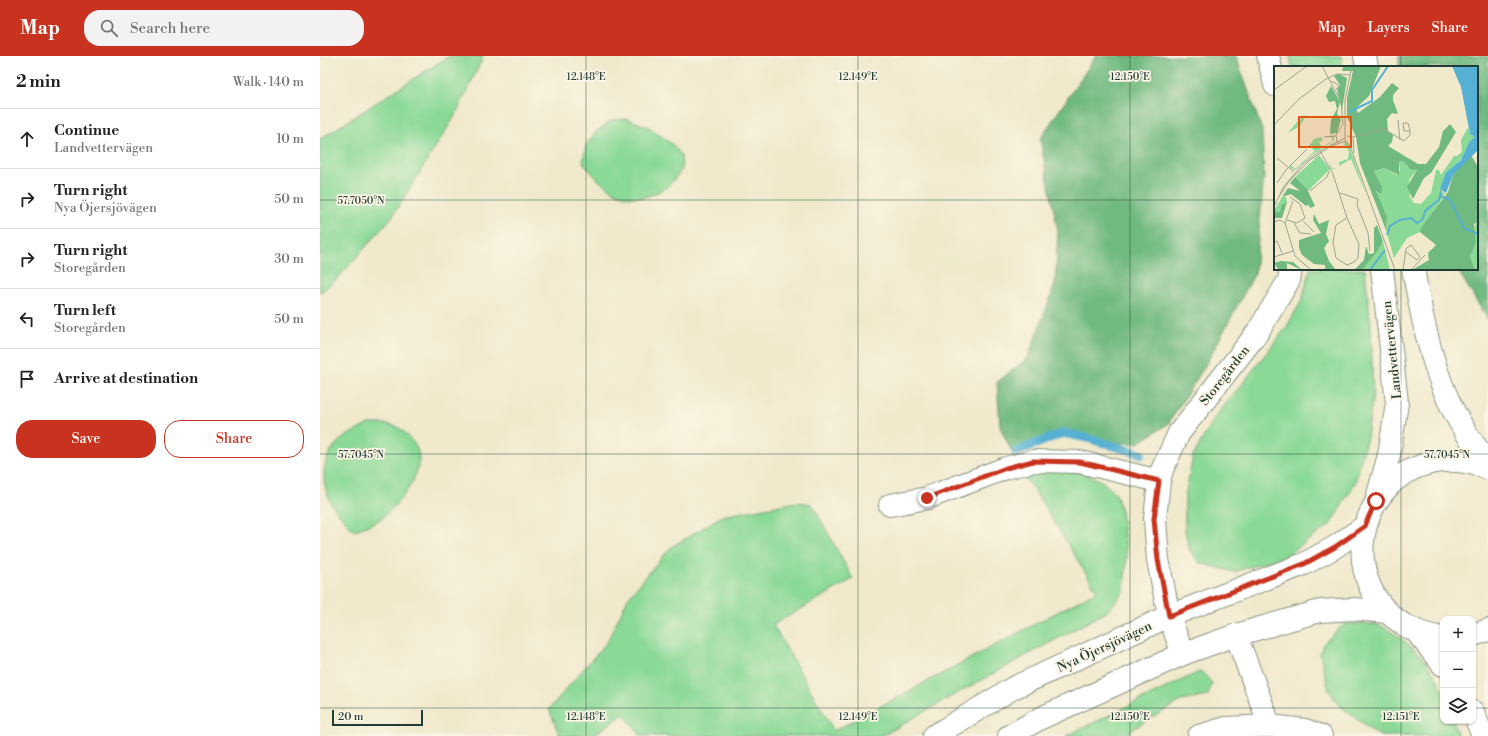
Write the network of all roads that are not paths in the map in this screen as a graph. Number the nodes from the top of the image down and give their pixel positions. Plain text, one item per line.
1 (1268, 56) edge
2 (1365, 56) edge
3 (1367, 66) edge
4 (1274, 81) edge
5 (1291, 270) edge
6 (1382, 270) edge
7 (1413, 270) edge
8 (1488, 461) edge
9 (1488, 469) edge
10 (1159, 481) junction
11 (1376, 501) junction
12 (890, 505) dead end
13 (1365, 526) junction
14 (1388, 612) junction
15 (1169, 616) junction
16 (1415, 630) junction
17 (1488, 630) edge
18 (1476, 634) edge
19 (1236, 635) junction
20 (1440, 637) edge
21 (1183, 654) junction
22 (1440, 661) edge
23 (1476, 719) edge
24 (1270, 726) junction
25 (934, 736) edge
26 (1009, 736) edge
27 (1199, 736) edge
28 (1321, 736) edge
29 (1483, 736) edge

1 - 4 street
2 - 3 street
5 - 10 street, Storegården
6 - 11 street, Landvettervägen
7 - 8 street
9 - 11 street, Landvettervägen
10 - 12 street
10 - 15 street, Storegården
11 - 13 street, Landvettervägen
13 - 14 street, Landvettervägen
13 - 15 street, Nya Öjersjövägen
14 - 16 street, Landvettervägen
14 - 19 street
15 - 21 street, Storegården
15 - 25 street, Nya Öjersjövägen
16 - 20 street, Landvettervägen
16 - 22 street, Landvettervägen
17 - 18 street
19 - 21 street
19 - 24 street
21 - 26 street
23 - 29 street
24 - 27 street
24 - 28 street

